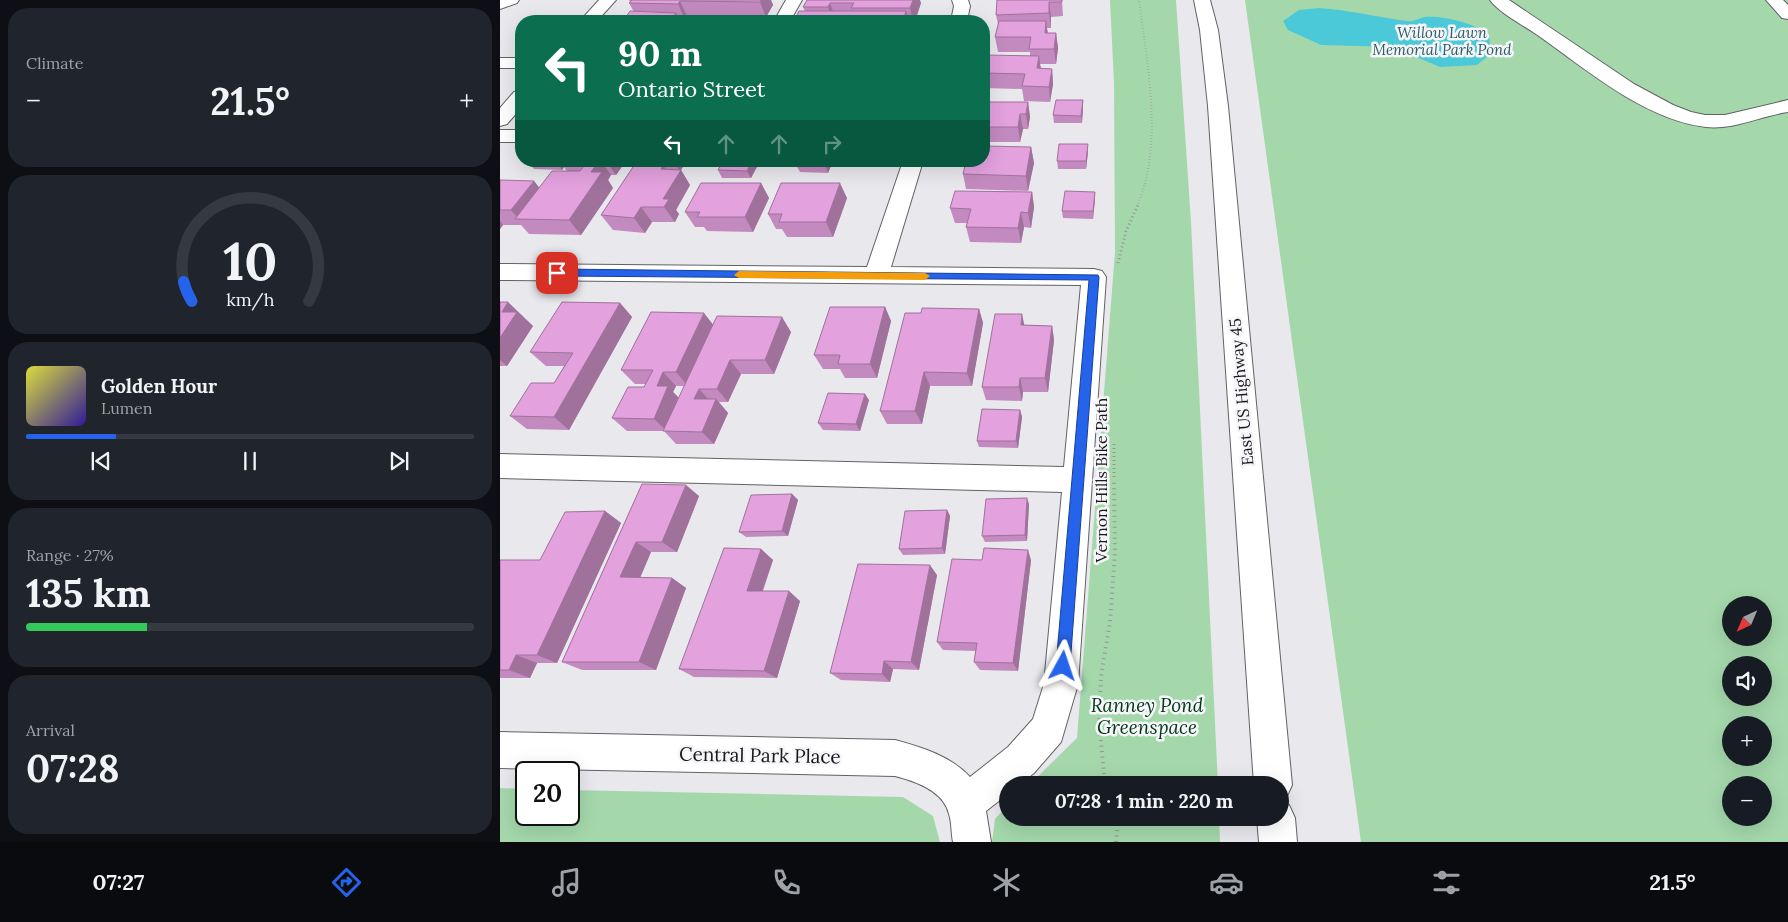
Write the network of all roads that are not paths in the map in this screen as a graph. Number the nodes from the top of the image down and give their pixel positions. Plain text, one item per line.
1 (512, 0) edge
2 (608, 0) edge
3 (794, 0) edge
4 (960, 0) edge
5 (1202, 0) edge
6 (1498, 0) edge
7 (1774, 0) edge
8 (500, 4) edge
9 (1788, 14) edge
10 (594, 15) edge
11 (785, 15) edge
12 (960, 15) edge
13 (500, 63) edge
14 (515, 63) edge
15 (515, 103) edge
16 (1788, 106) edge
17 (500, 120) edge
18 (500, 136) edge
19 (515, 136) edge
20 (911, 167) edge
21 (500, 272) edge
22 (876, 276) junction
23 (500, 466) edge
24 (1078, 480) junction
25 (500, 750) edge
26 (1272, 776) edge
27 (965, 804) junction
28 (1277, 826) edge
29 (972, 842) edge
30 (1278, 842) edge

1 - 8 street
2 - 10 street
3 - 11 street
4 - 12 street
5 - 26 street, East US Highway 45
6 - 16 street
7 - 9 street
13 - 14 street
15 - 17 street
18 - 19 street
20 - 22 street
21 - 22 street
22 - 24 street
23 - 24 street
24 - 27 street
25 - 27 street, Central Park Place
27 - 29 street, Central Park Place
28 - 30 street

